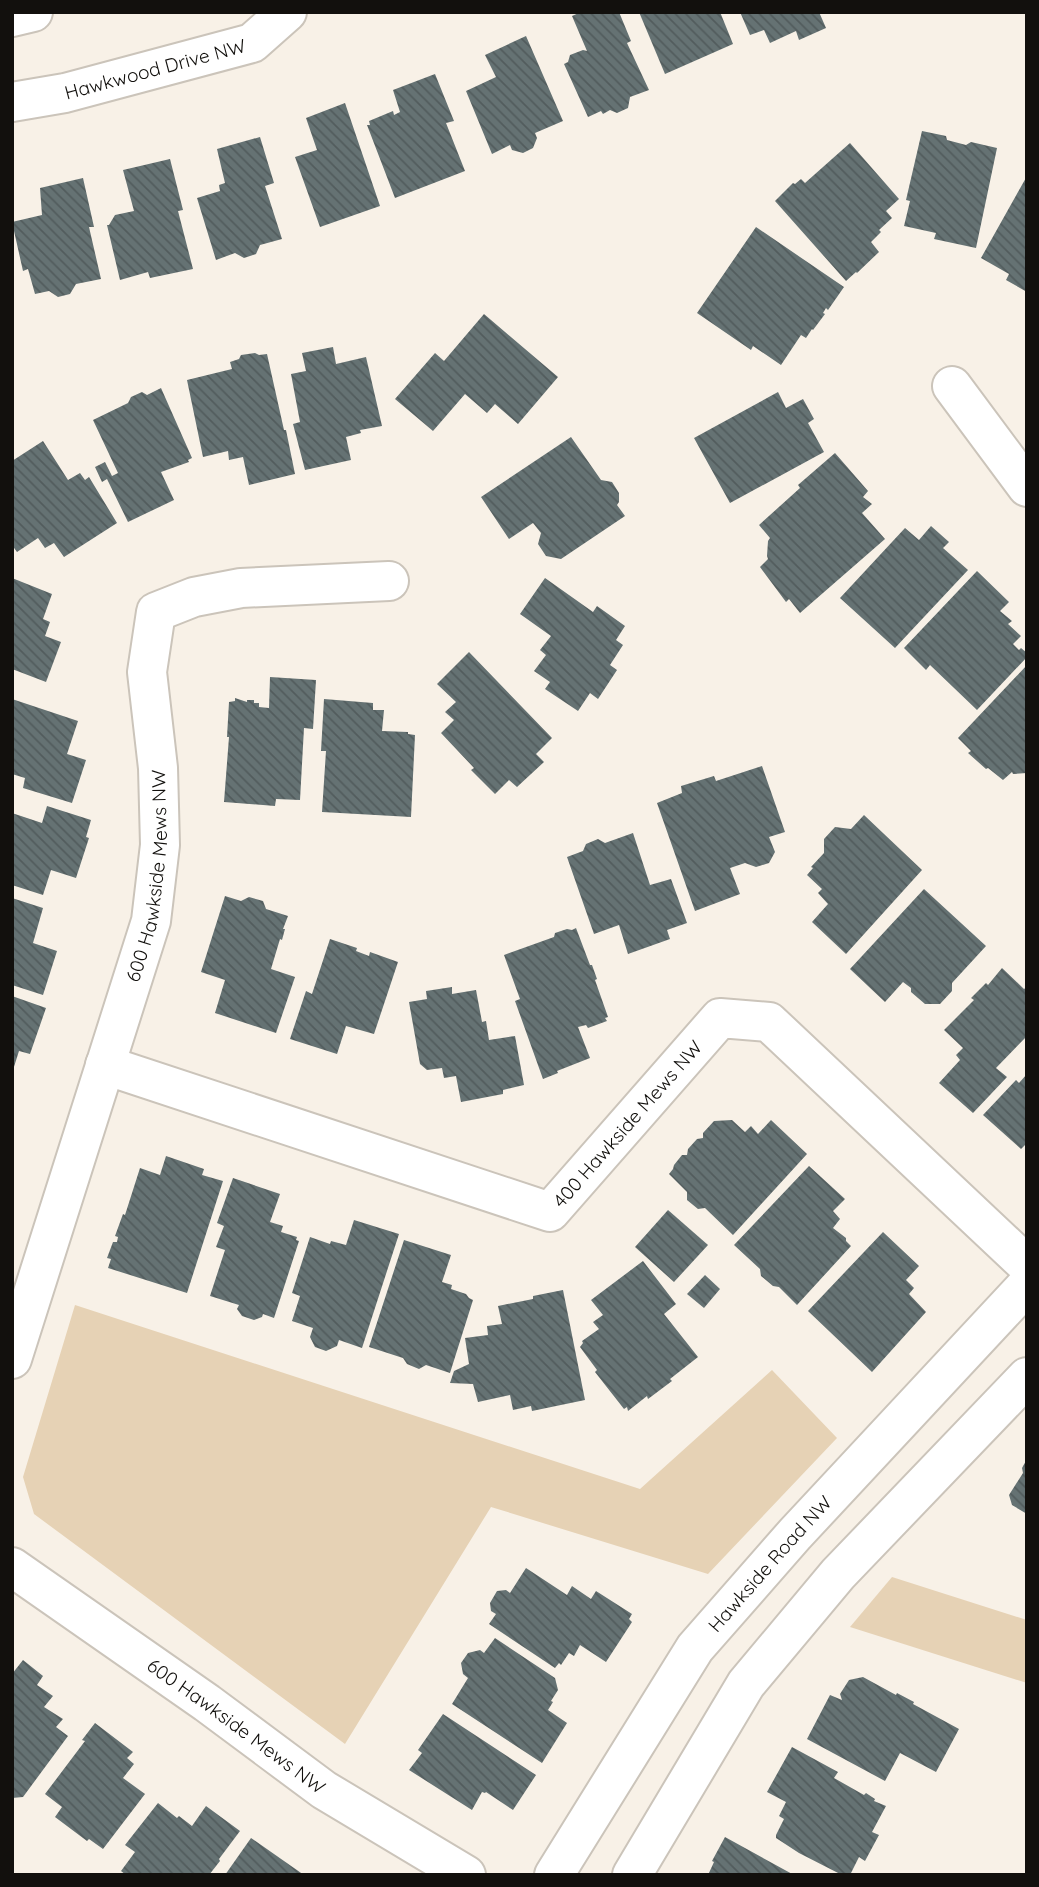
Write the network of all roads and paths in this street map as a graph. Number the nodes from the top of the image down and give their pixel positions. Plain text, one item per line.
1 (33, 12) edge
2 (287, 12) edge
3 (12, 17) edge
4 (12, 102) edge
5 (952, 386) dead end
6 (1027, 487) edge
7 (389, 581) dead end
8 (105, 1065) junction
9 (1027, 1265) edge
10 (1027, 1285) edge
11 (12, 1359) edge
12 (1027, 1377) edge
13 (12, 1567) edge
14 (466, 1875) edge
15 (554, 1875) edge
16 (632, 1875) edge

1 - 3 street
2 - 4 street, Hawkwood Drive NW
5 - 6 street
7 - 8 street, 600 Hawkside Mews NW
8 - 9 street, 400 Hawkside Mews NW
8 - 11 street, 600 Hawkside Mews NW
10 - 15 street, Hawkside Road NW
12 - 16 street
13 - 14 street, 600 Hawkside Mews NW

